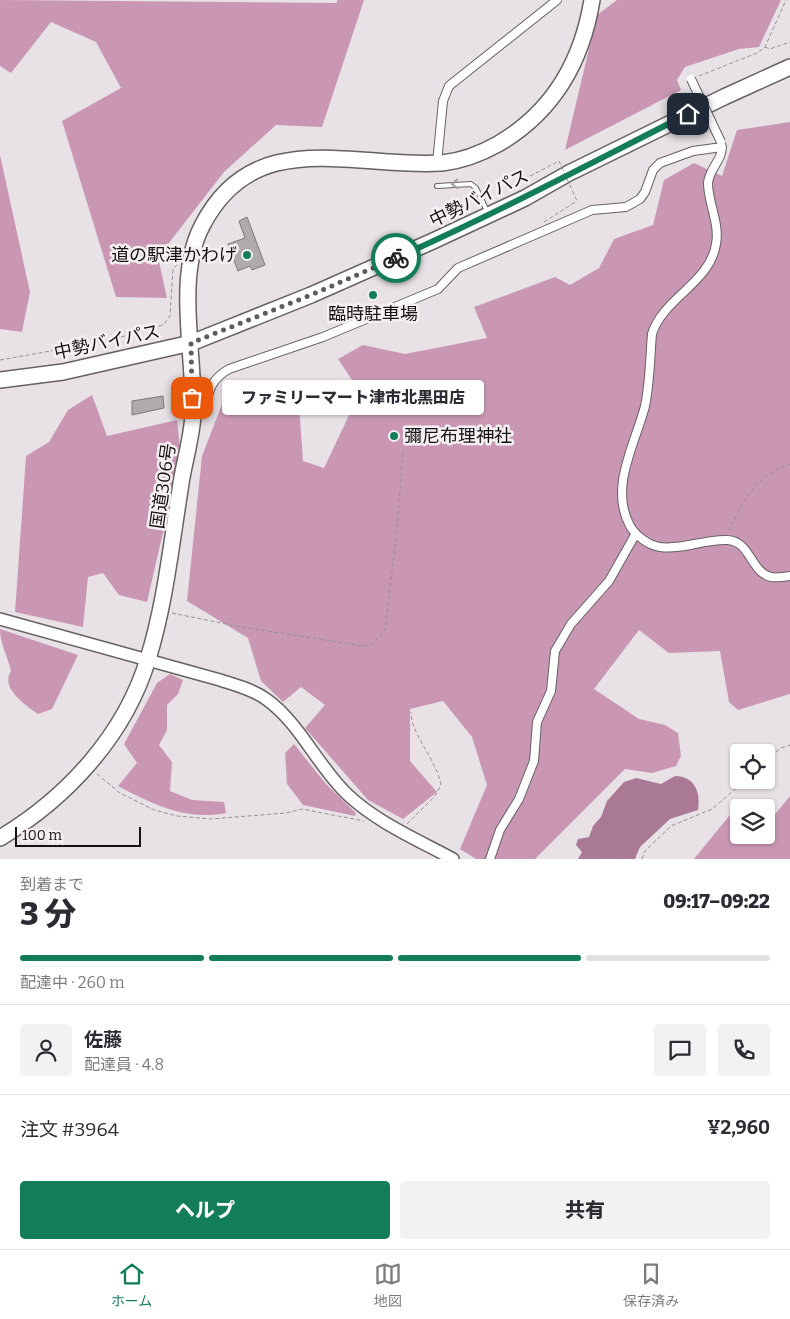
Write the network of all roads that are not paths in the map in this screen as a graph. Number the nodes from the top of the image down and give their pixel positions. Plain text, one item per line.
1 (557, 0) edge
2 (592, 0) edge
3 (790, 61) edge
4 (790, 67) edge
5 (790, 74) edge
6 (691, 79) road end
7 (724, 97) junction
8 (722, 144) junction
9 (437, 163) junction
10 (437, 186) dead end
11 (489, 215) junction
12 (191, 343) junction
13 (0, 380) edge
14 (193, 416) junction
15 (635, 535) junction
16 (790, 576) edge
17 (0, 619) edge
18 (148, 660) junction
19 (0, 838) edge
20 (453, 859) edge
21 (490, 859) edge

1 - 9 street
2 - 9 highway, 国道306号
3 - 7 highway
4 - 7 highway, 中勢バイパス
5 - 7 highway
6 - 8 street, bridge
7 - 11 highway, 中勢バイパス
8 - 14 street
8 - 15 street
9 - 12 highway, 国道306号
11 -> 10 lane
11 - 12 highway, 中勢バイパス
12 - 13 highway, 中勢バイパス
12 - 14 highway, 国道306号
14 - 18 highway, 国道306号
15 - 16 street
15 - 21 street
17 - 18 street
18 - 19 highway, 国道306号
18 - 20 street

